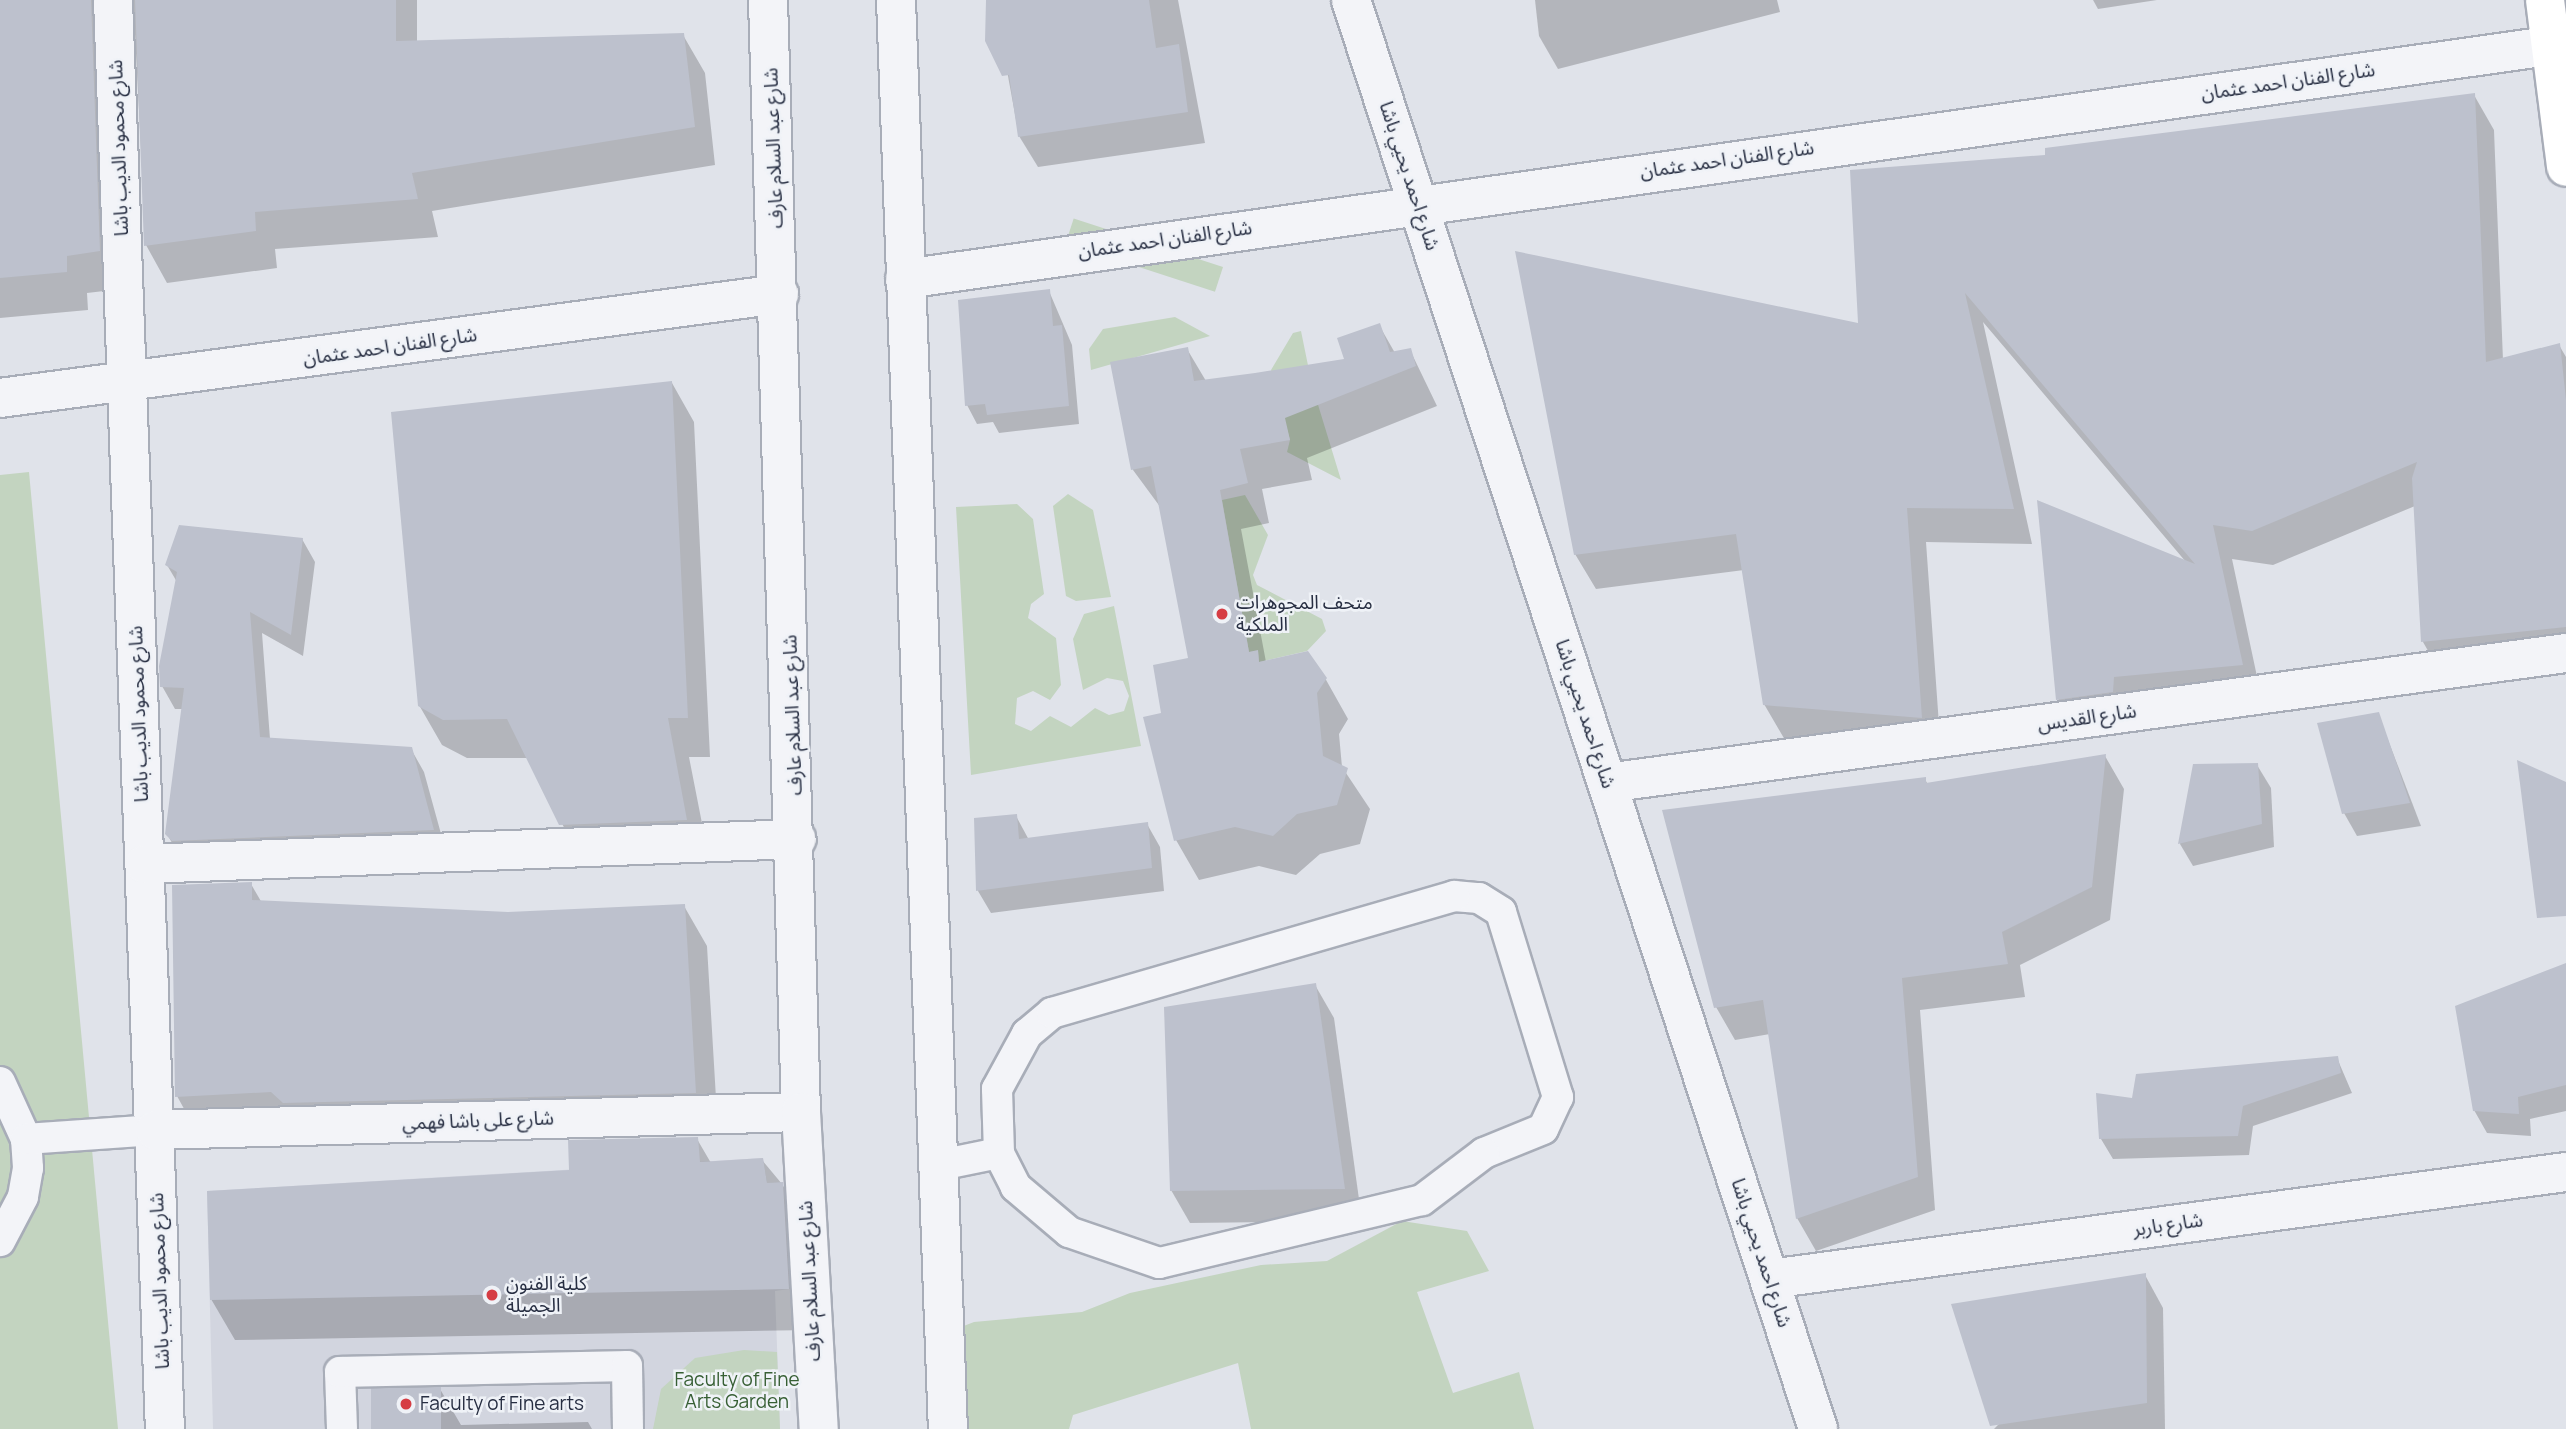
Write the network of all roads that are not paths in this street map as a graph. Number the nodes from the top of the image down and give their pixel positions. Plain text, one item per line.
1 (113, 0) edge
2 (768, 0) edge
3 (896, 0) edge
4 (1351, 0) edge
5 (2545, 0) edge
6 (2549, 46) junction
7 (2566, 167) edge
8 (1418, 202) junction
9 (905, 279) junction
10 (779, 293) junction
11 (127, 383) junction
12 (0, 398) edge
13 (2566, 653) edge
14 (1607, 783) junction
15 (797, 839) junction
16 (145, 864) junction
17 (0, 1082) edge
18 (801, 1112) junction
19 (155, 1130) junction
20 (26, 1139) junction
21 (999, 1153) junction
22 (935, 1166) junction
23 (2566, 1172) edge
24 (0, 1241) edge
25 (1770, 1279) junction
26 (165, 1429) edge
27 (342, 1429) edge
28 (628, 1429) edge
29 (819, 1429) edge
30 (948, 1429) edge
31 (1818, 1429) edge

1 - 11 street, شارع محمود الديب باشا
2 - 10 street, شارع عبد السلام عارف
3 - 9 street
4 - 8 street, شارع احمد يحيي باشا
5 - 6 main road
6 - 7 main road
6 - 8 street, شارع الفنان احمد عثمان
8 - 9 street, شارع الفنان احمد عثمان
8 - 14 street, شارع احمد يحيي باشا
9 - 22 street
10 - 11 street, شارع الفنان احمد عثمان
10 - 15 street, شارع عبد السلام عارف
11 - 12 street, شارع الفنان احمد عثمان
11 - 16 street, شارع محمود الديب باشا
13 - 14 street, شارع القديس
14 - 25 street, شارع احمد يحيي باشا
15 - 16 street
15 - 18 street, شارع عبد السلام عارف
16 - 19 street, شارع محمود الديب باشا
17 - 20 lane
18 - 19 street, شارع على باشا فهمي
18 - 29 street, شارع عبد السلام عارف
19 - 20 lane
19 - 26 street, شارع محمود الديب باشا
20 - 24 lane
21 - 21 lane
21 - 22 lane
22 - 30 street
23 - 25 street, شارع باربر
25 - 31 street, شارع احمد يحيي باشا
27 - 28 lane

